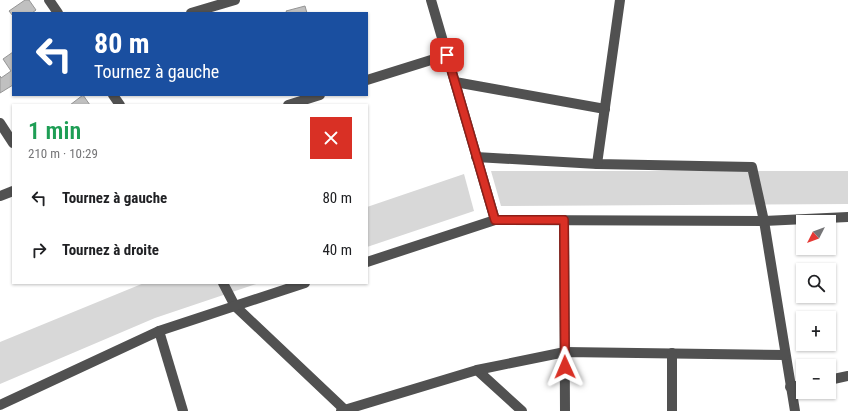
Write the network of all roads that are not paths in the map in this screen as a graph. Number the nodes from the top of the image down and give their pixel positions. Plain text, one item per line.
1 (49, 0) edge
2 (235, 0) edge
3 (430, 0) edge
4 (620, 0) edge
5 (213, 3) edge
6 (57, 12) edge
7 (194, 12) edge
8 (447, 55) junction
9 (368, 80) edge
10 (455, 82) junction
11 (317, 96) edge
12 (291, 104) edge
13 (605, 109) junction
14 (0, 123) edge
15 (12, 141) edge
16 (476, 157) junction
17 (597, 164) junction
18 (12, 192) edge
19 (0, 196) edge
20 (848, 217) edge
21 (495, 220) junction
22 (564, 220) junction
23 (764, 220) junction
24 (368, 262) edge
25 (224, 284) edge
26 (302, 284) edge
27 (235, 306) junction
28 (159, 331) junction
29 (564, 352) junction
30 (672, 353) junction
31 (785, 355) junction
32 (477, 370) junction
33 (848, 376) edge
34 (836, 379) edge
35 (796, 386) edge
36 (790, 387) junction
37 (0, 405) edge
38 (183, 411) edge
39 (344, 411) edge
40 (522, 411) edge
41 (565, 411) edge
42 (672, 411) edge
43 (795, 411) edge

1 - 6 street
2 - 5 street
3 - 8 street
4 - 13 street
5 - 7 street
8 - 9 street
8 - 10 street
10 - 13 street
10 - 16 street
11 - 12 street
13 - 17 street
14 - 15 street
16 - 17 street
16 - 21 street
17 - 23 street
18 - 19 street
20 - 23 street
21 - 22 street
21 - 24 street
22 - 23 street
22 - 29 street
23 - 31 street
25 - 27 street
26 - 27 street
27 - 28 street
27 - 39 street
28 - 37 street
28 - 38 street
29 - 30 street
29 - 32 street
29 - 41 street
30 - 31 street
30 - 42 street
31 - 36 street
32 - 39 street
32 - 40 street
33 - 34 street
35 - 36 street
36 - 43 street

